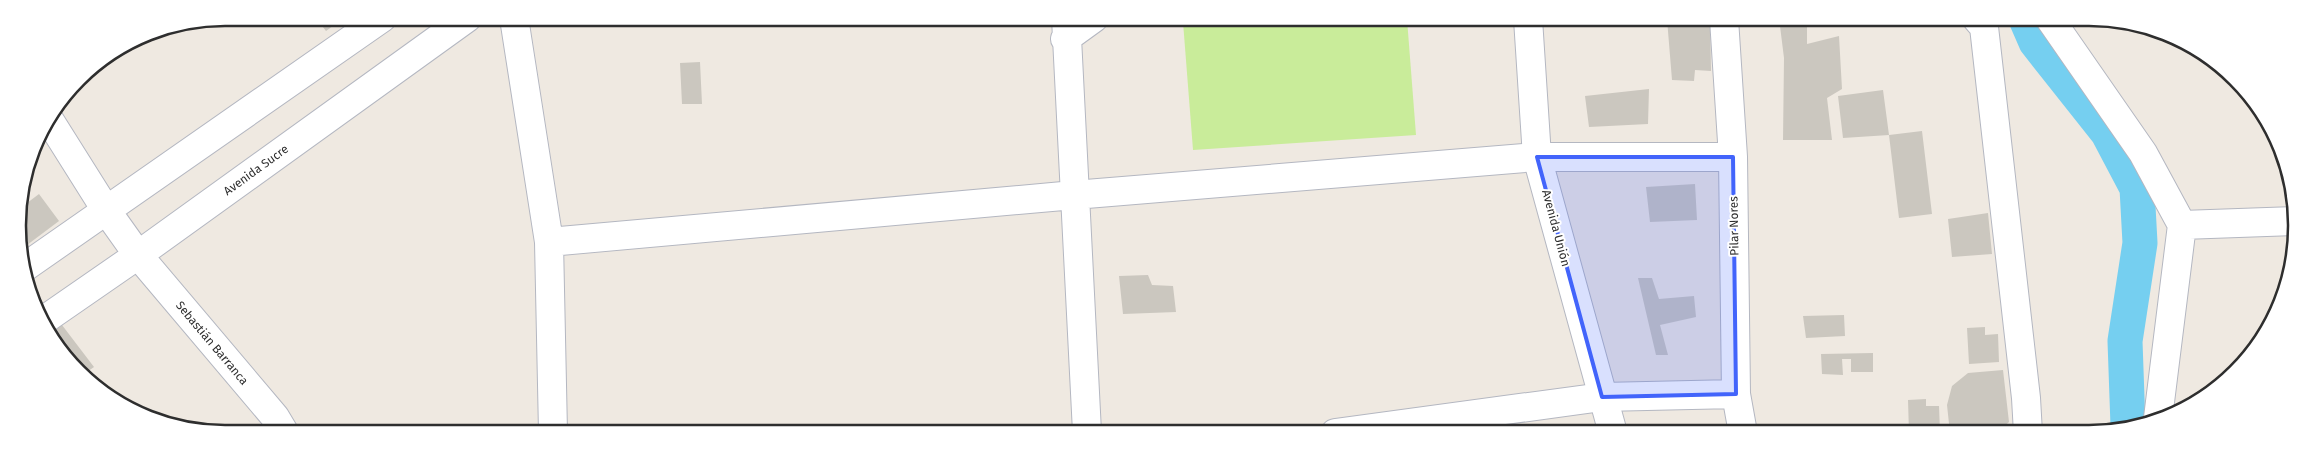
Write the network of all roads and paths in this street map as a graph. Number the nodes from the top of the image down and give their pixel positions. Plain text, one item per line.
1 (370, 26) edge
2 (456, 26) edge
3 (515, 26) edge
4 (1528, 26) edge
5 (1724, 26) edge
6 (1983, 26) edge
7 (2055, 26) edge
8 (1066, 29) edge
9 (53, 126) edge
10 (1537, 157) junction
11 (1733, 158) junction
12 (1074, 195) junction
13 (106, 210) junction
14 (2288, 221) edge
15 (2182, 225) junction
16 (549, 242) junction
17 (138, 255) junction
18 (30, 264) edge
19 (49, 317) edge
20 (1736, 394) junction
21 (1602, 397) junction
22 (2159, 412) edge
23 (279, 425) edge
24 (553, 425) edge
25 (1087, 425) edge
26 (1413, 425) edge
27 (1611, 425) edge
28 (1742, 425) edge
29 (2028, 425) edge

1 - 13 street
2 - 17 street, Avenida Sucre
3 - 16 street
4 - 10 street, Avenida Unión
5 - 11 street, Pilar Nores
6 - 29 street
7 - 15 street
8 - 12 street
9 - 13 street, Sebastián Barranca
10 - 11 street
10 - 12 street
10 - 21 street, Avenida Unión
11 - 20 street, Pilar Nores
12 - 16 street
12 - 25 street
13 - 17 street, Sebastián Barranca
13 - 18 street
14 - 15 street
15 - 22 street
16 - 24 street
17 - 19 street, Avenida Sucre
17 - 23 street, Sebastián Barranca
20 - 21 street
20 - 28 street, Pilar Nores
21 - 26 street
21 - 27 street, Avenida Unión

